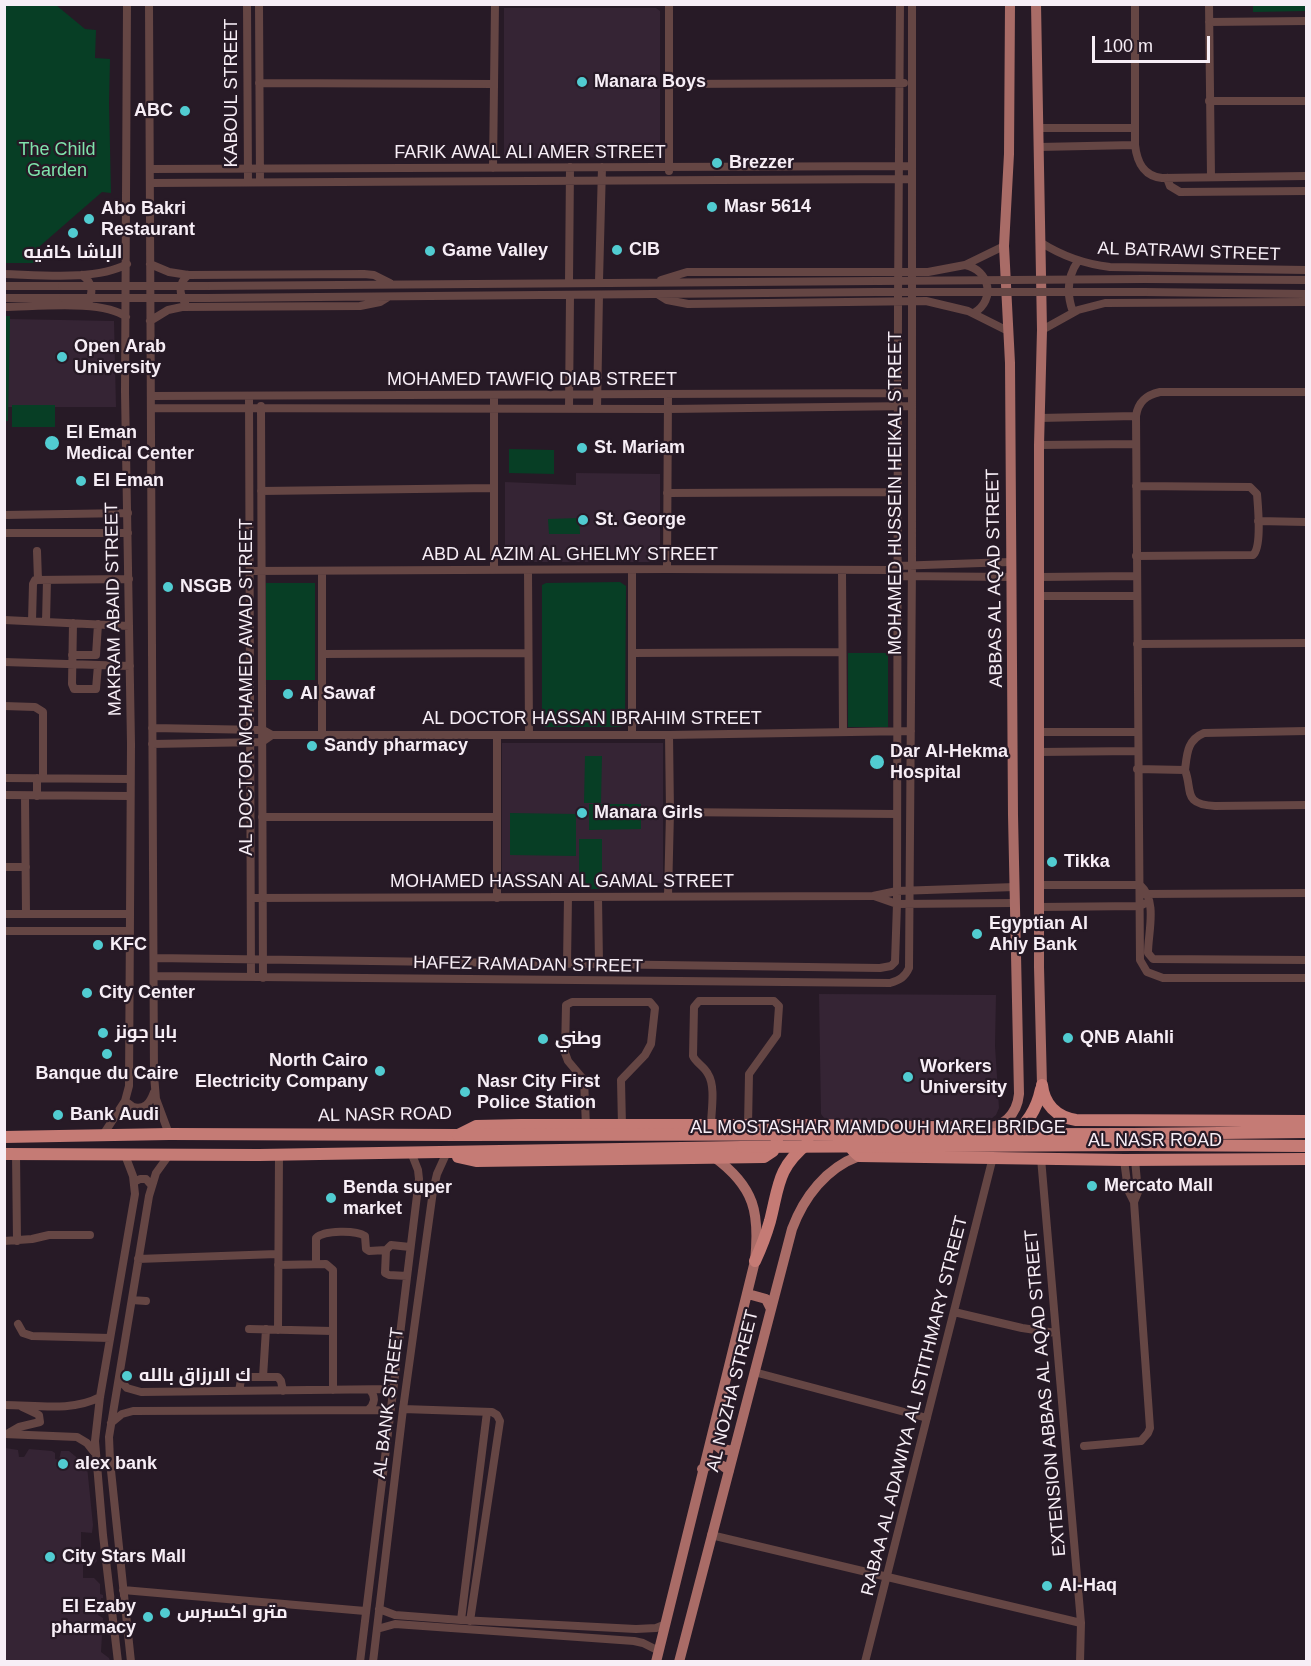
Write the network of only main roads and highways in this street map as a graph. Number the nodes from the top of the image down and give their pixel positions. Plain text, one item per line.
1 (1010, 4) edge
2 (1036, 4) edge
3 (1042, 1085) junction
4 (1076, 1120) junction
5 (1306, 1121) edge
6 (767, 1126) junction
7 (860, 1126) junction
8 (982, 1128) joint
9 (1306, 1132) edge
10 (8, 1135) edge
11 (458, 1135) junction
12 (1306, 1146) edge
13 (449, 1152) junction
14 (8, 1155) edge
15 (859, 1156) junction
16 (953, 1156) junction
17 (714, 1157) junction
18 (1085, 1159) junction
19 (1306, 1159) edge
20 (755, 1261) junction
21 (748, 1294) junction
22 (771, 1309) junction
23 (711, 1441) junction
24 (734, 1451) junction
25 (702, 1469) junction
26 (729, 1471) junction
27 (658, 1656) edge
28 (679, 1662) edge

1 - 8 main road, ABBAS AL AQAD STREET
2 - 3 main road
3 - 4 highway, AL NASR ROAD
3 - 16 highway
4 - 5 highway, AL NASR ROAD
4 - 18 highway
6 - 7 highway, AL NASR ROAD
6 - 11 highway, AL NASR ROAD
6 - 17 highway, AL NASR ROAD
7 - 8 highway, AL NASR ROAD
7 - 15 highway
7 - 20 highway
9 - 11 highway, AL MOSTASHAR MAMDOUH MAREI BRIDGE, bridge
10 - 11 highway, AL NASR ROAD
12 - 13 highway, AL MOSTASHAR MAMDOUH MAREI BRIDGE, bridge
13 - 14 highway, AL NASR ROAD
13 - 17 highway, AL NASR ROAD
15 - 16 highway, AL NASR ROAD
15 - 22 main road, AL NOZHA STREET
16 - 18 highway, AL NASR ROAD
17 - 20 main road, AL NOZHA STREET
18 - 19 highway, AL NASR ROAD
20 - 21 main road, AL NOZHA STREET
21 - 22 main road
21 - 23 main road, AL NOZHA STREET
22 - 24 main road, AL NOZHA STREET
23 - 24 main road
23 - 25 main road, AL NOZHA STREET
24 - 26 main road, AL NOZHA STREET
25 - 26 main road
25 - 27 main road, AL NOZHA STREET
26 - 28 main road, AL NOZHA STREET

